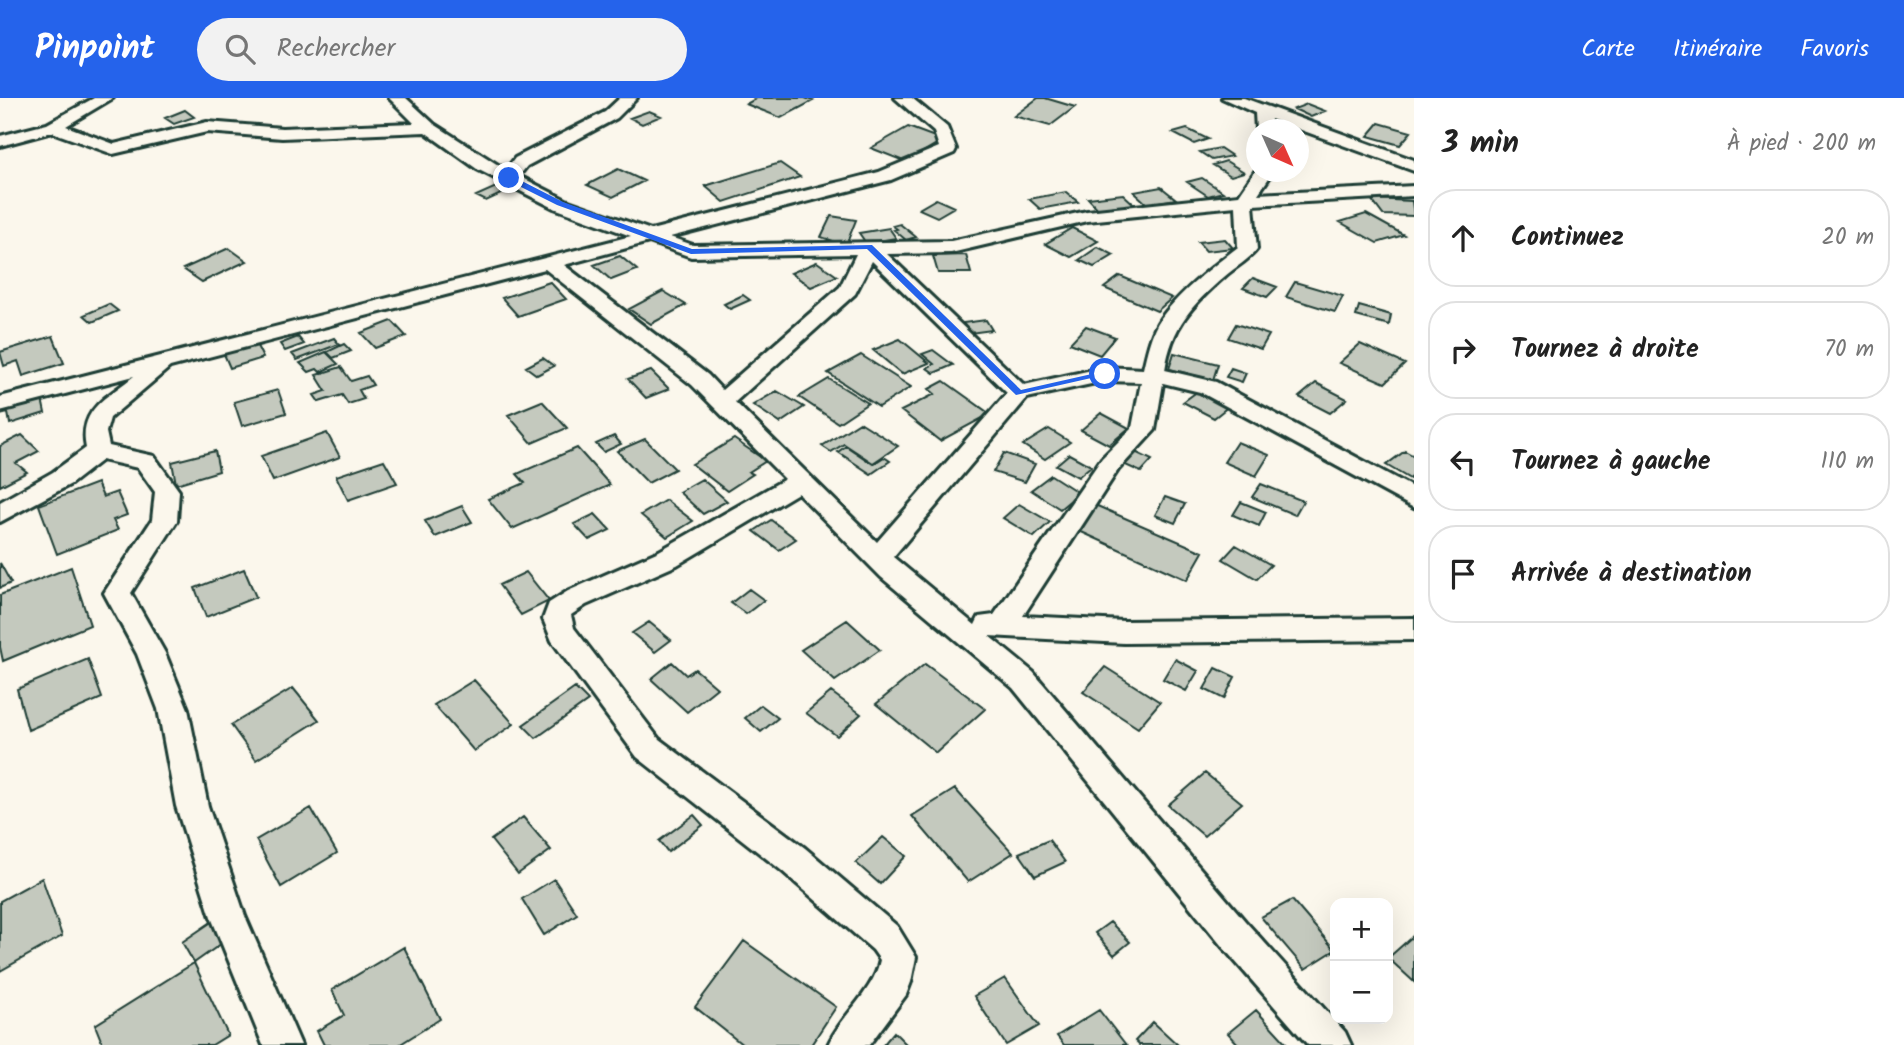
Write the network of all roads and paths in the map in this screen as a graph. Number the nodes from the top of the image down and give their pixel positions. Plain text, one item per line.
1 (105, 98) edge
2 (397, 98) edge
3 (629, 98) edge
4 (903, 98) edge
5 (1238, 99) edge
6 (1263, 111) junction
7 (1263, 119) edge
8 (53, 127) junction
9 (428, 127) junction
10 (0, 141) edge
11 (1414, 166) edge
12 (509, 178) junction
13 (1258, 182) edge
14 (1414, 191) edge
15 (1244, 200) junction
16 (650, 237) junction
17 (869, 247) junction
18 (548, 262) junction
19 (164, 363) junction
20 (1154, 376) junction
21 (1019, 393) junction
22 (722, 402) junction
23 (0, 404) edge
24 (97, 452) junction
25 (800, 481) junction
26 (1414, 499) edge
27 (0, 513) edge
28 (878, 558) junction
29 (953, 623) junction
30 (1002, 625) junction
31 (1414, 629) edge
32 (282, 1045) edge
33 (847, 1045) edge
34 (1332, 1045) edge

1 - 8 street
2 - 9 street
3 - 12 street
4 - 16 street
5 - 6 street
6 - 7 street
6 - 11 street
8 - 9 street
8 - 10 street
9 - 12 street
12 - 16 street
13 - 15 street
14 - 15 street
15 - 17 street
15 - 20 street
16 - 17 street
16 - 18 street
17 - 21 street
17 - 22 street
18 - 19 street
18 - 22 street
19 - 23 street
19 - 24 street
20 - 21 street
20 - 26 street
20 - 30 street
21 - 28 street
22 - 25 street
24 - 27 street
24 - 32 street
25 - 28 street
25 - 33 street
28 - 29 street
29 - 30 street
29 - 34 street
30 - 31 street

